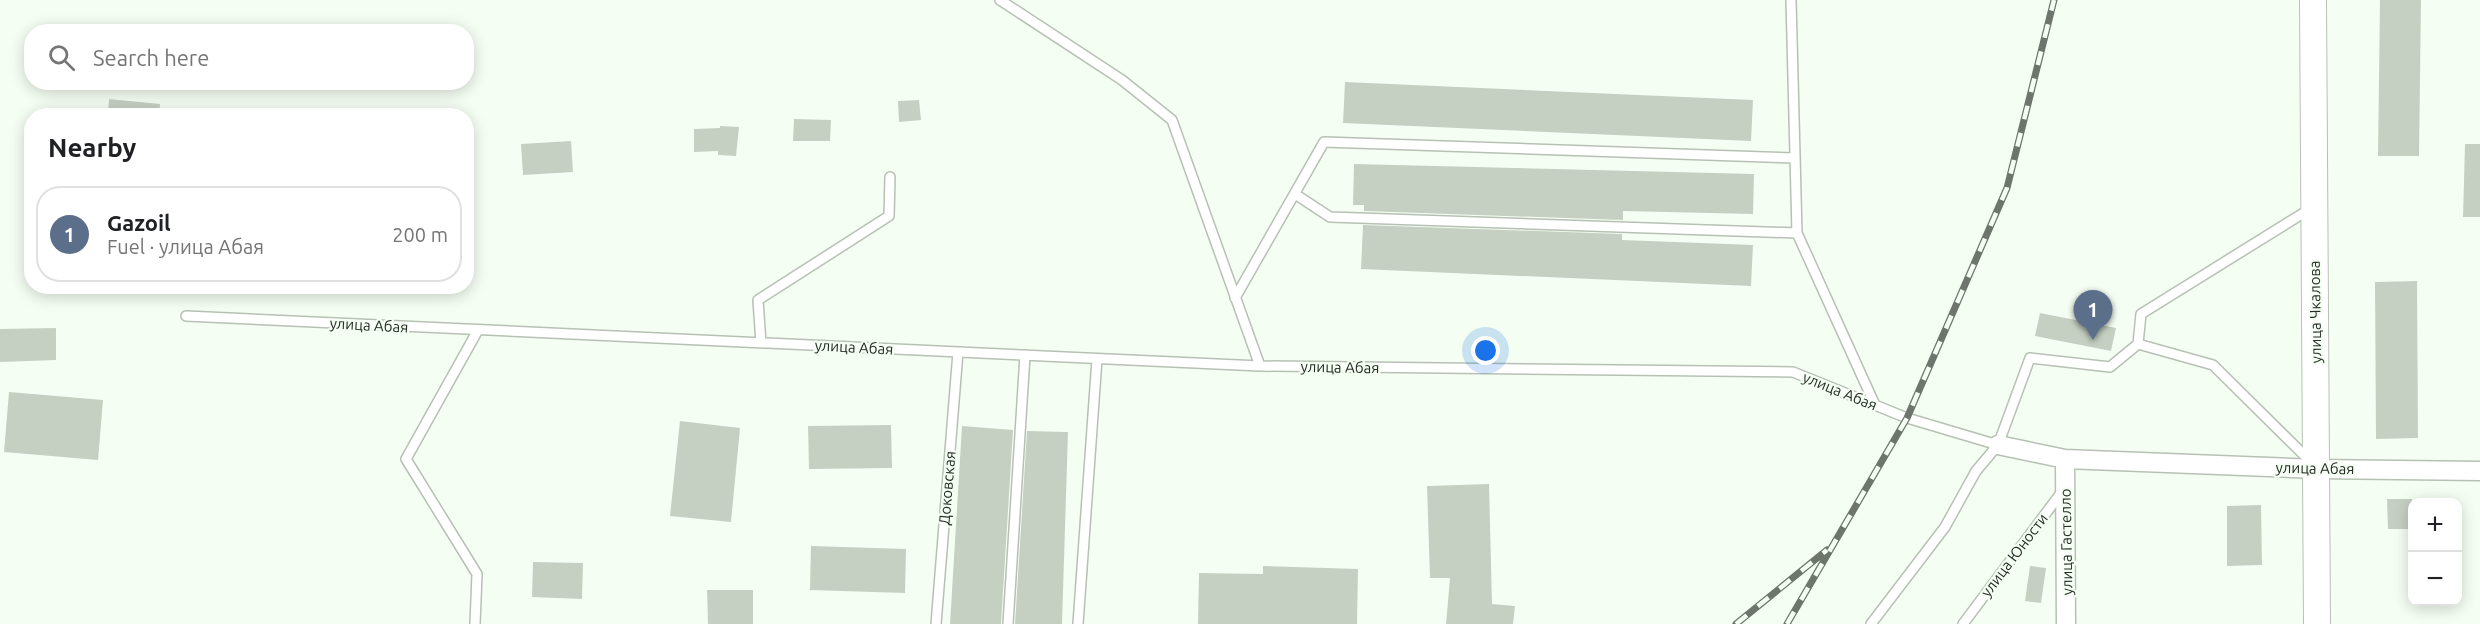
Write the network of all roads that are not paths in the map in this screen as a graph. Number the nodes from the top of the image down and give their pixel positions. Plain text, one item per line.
1 (1000, 0) edge
2 (1791, 0) edge
3 (2313, 0) edge
4 (1796, 158) junction
5 (890, 177) dead end
6 (1295, 194) junction
7 (2314, 207) junction
8 (1797, 233) junction
9 (1235, 298) junction
10 (186, 316) dead end
11 (478, 330) junction
12 (761, 343) junction
13 (2138, 344) junction
14 (958, 352) junction
15 (1025, 356) junction
16 (1097, 359) junction
17 (1260, 366) junction
18 (1875, 405) junction
19 (1998, 445) junction
20 (2065, 459) junction
21 (2317, 469) junction
22 (2480, 471) edge
23 (2065, 487) junction
24 (475, 624) edge
25 (936, 624) edge
26 (1008, 624) edge
27 (1078, 624) edge
28 (1870, 624) edge
29 (1963, 624) edge
30 (2066, 624) edge
31 (2317, 624) edge

1 - 9 lane
2 - 4 lane
3 - 7 main road, улица Чкалова
4 - 6 lane
4 - 8 lane
5 - 12 lane
6 - 8 lane
6 - 9 lane
7 - 13 lane
7 - 21 main road, улица Чкалова
8 - 18 lane
9 - 17 lane
10 - 11 lane, улица Абая
11 - 12 lane, улица Абая
11 - 24 lane
12 - 14 lane, улица Абая
13 - 19 lane
13 - 21 lane
14 - 15 lane, улица Абая
14 - 25 lane, Доковская
15 - 16 lane, улица Абая
15 - 26 lane
16 - 17 lane, улица Абая
16 - 27 lane
17 - 18 lane, улица Абая
18 - 19 lane, улица Абая
19 - 20 street, улица Абая
19 - 28 lane
20 - 21 street, улица Абая
20 - 23 street, улица Гастелло
21 - 22 street, улица Абая
21 - 31 main road, улица Чкалова
23 - 29 lane, улица Юности
23 - 30 street, улица Гастелло

